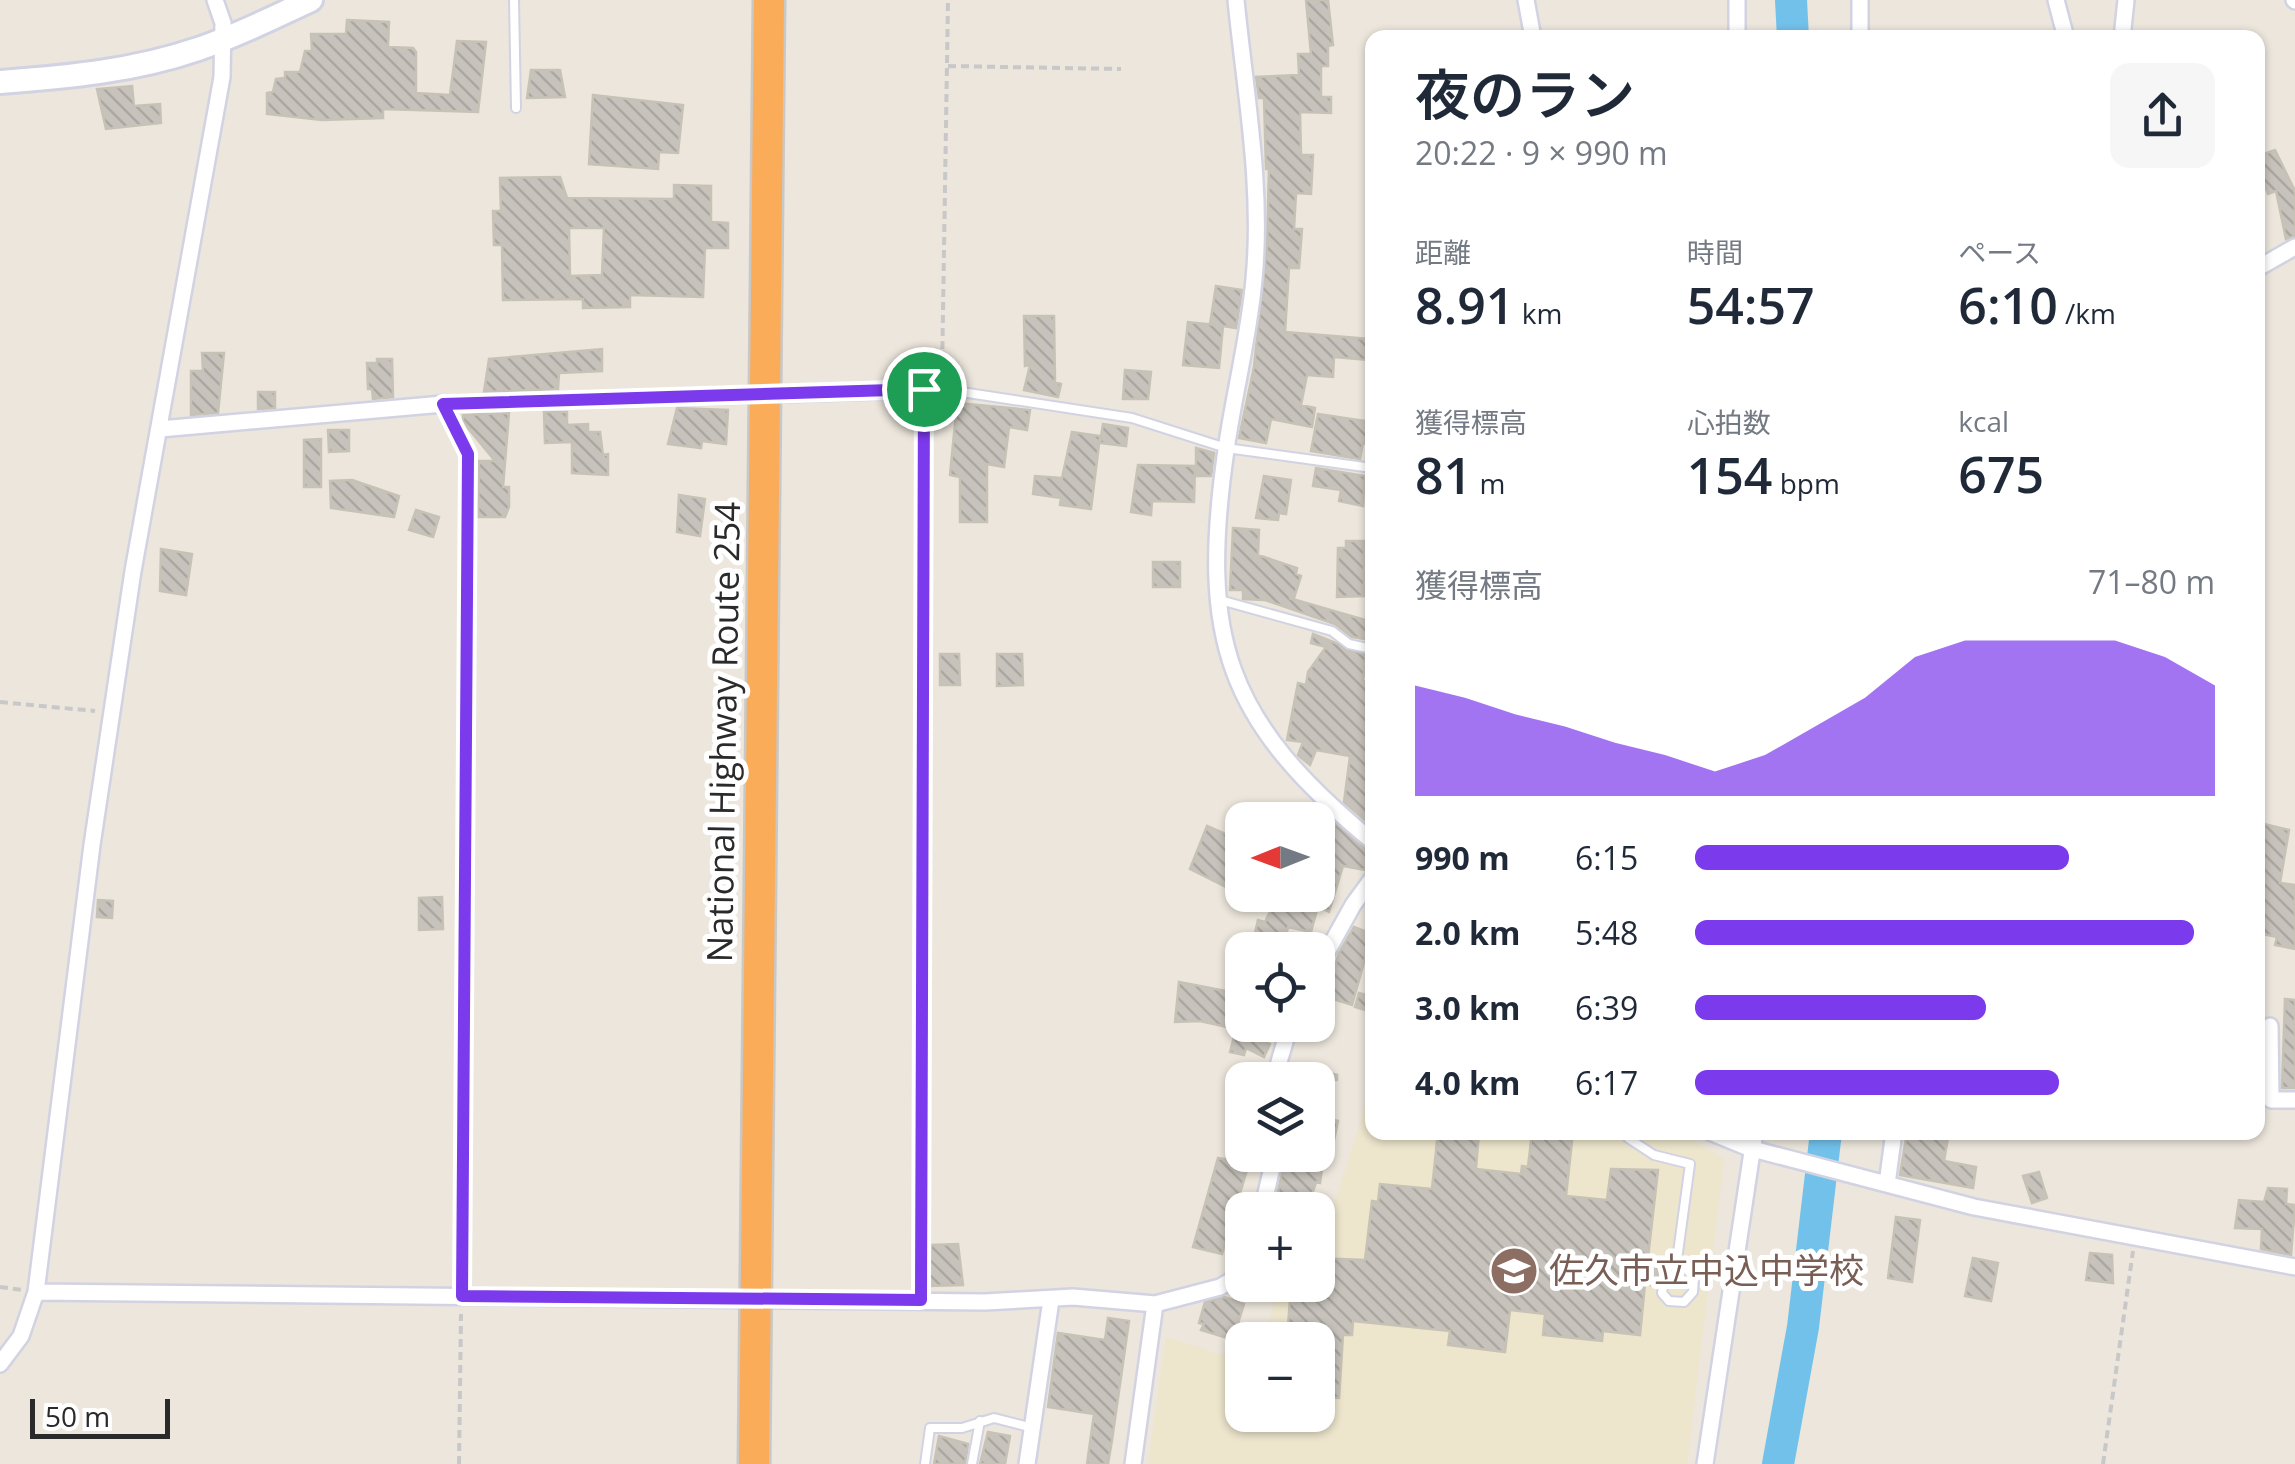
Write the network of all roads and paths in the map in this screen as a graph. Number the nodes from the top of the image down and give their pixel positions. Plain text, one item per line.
1 (215, 0) edge
2 (311, 0) edge
3 (514, 0) edge
4 (769, 0) edge
5 (948, 0) edge
6 (1236, 0) edge
7 (1526, 0) edge
8 (1737, 0) edge
9 (1860, 0) edge
10 (2056, 0) edge
11 (2126, 0) edge
12 (1532, 30) edge
13 (1737, 30) edge
14 (1860, 30) edge
15 (2064, 30) edge
16 (2123, 30) edge
17 (224, 39) junction
18 (948, 66) junction
19 (1121, 69) dead end
20 (0, 82) edge
21 (516, 108) dead end
22 (2295, 247) edge
23 (2265, 264) edge
24 (924, 389) junction
25 (942, 389) junction
26 (764, 392) junction
27 (443, 404) junction
28 (160, 428) junction
29 (1226, 448) junction
30 (1365, 467) edge
31 (1215, 598) junction
32 (1365, 648) edge
33 (0, 702) edge
34 (113, 713) junction
35 (1365, 835) edge
36 (1365, 888) edge
37 (1335, 936) edge
38 (2270, 1026) dead end
39 (2295, 1100) edge
40 (1631, 1140) edge
41 (1893, 1140) edge
42 (1753, 1144) edge
43 (1886, 1184) junction
44 (2135, 1237) junction
45 (1677, 1260) junction
46 (2295, 1268) edge
47 (1225, 1285) edge
48 (36, 1292) junction
49 (462, 1296) junction
50 (756, 1298) junction
51 (921, 1300) junction
52 (1051, 1300) junction
53 (1156, 1304) junction
54 (0, 1364) edge
55 (980, 1421) junction
56 (1033, 1428) junction
57 (459, 1464) edge
58 (754, 1464) edge
59 (924, 1464) edge
60 (972, 1464) edge
61 (1028, 1464) edge
62 (1133, 1464) edge
63 (1705, 1464) edge
64 (2103, 1464) edge

1 - 17 street
2 - 17 street
3 - 21 lane
4 - 26 highway, National Highway Route 254
5 - 18 path
6 - 29 street
7 - 12 street
8 - 13 street
9 - 14 street
10 - 15 street
11 - 16 street
17 - 20 street
17 - 28 street
18 - 19 path
18 - 25 path
22 - 23 street
24 - 25 street
24 - 26 street
24 - 51 path
25 - 29 lane
26 - 27 street
26 - 50 highway, National Highway Route 254
27 - 28 street
27 - 49 path
28 - 34 street
29 - 30 lane
29 - 31 street
31 - 32 lane
31 - 35 street
33 - 34 path
34 - 48 street
36 - 37 street
38 - 39 street
40 - 45 lane
41 - 43 street
42 - 43 street
42 - 63 street
43 - 44 street
44 - 46 street
44 - 64 path
45 - 45 lane
47 - 53 street
48 - 49 street
48 - 54 street
49 - 50 street
49 - 57 path
50 - 51 street
50 - 58 highway, National Highway Route 254
51 - 52 street
52 - 53 street
52 - 56 street
53 - 62 street
55 - 56 lane
55 - 59 lane
55 - 60 lane
56 - 61 street

